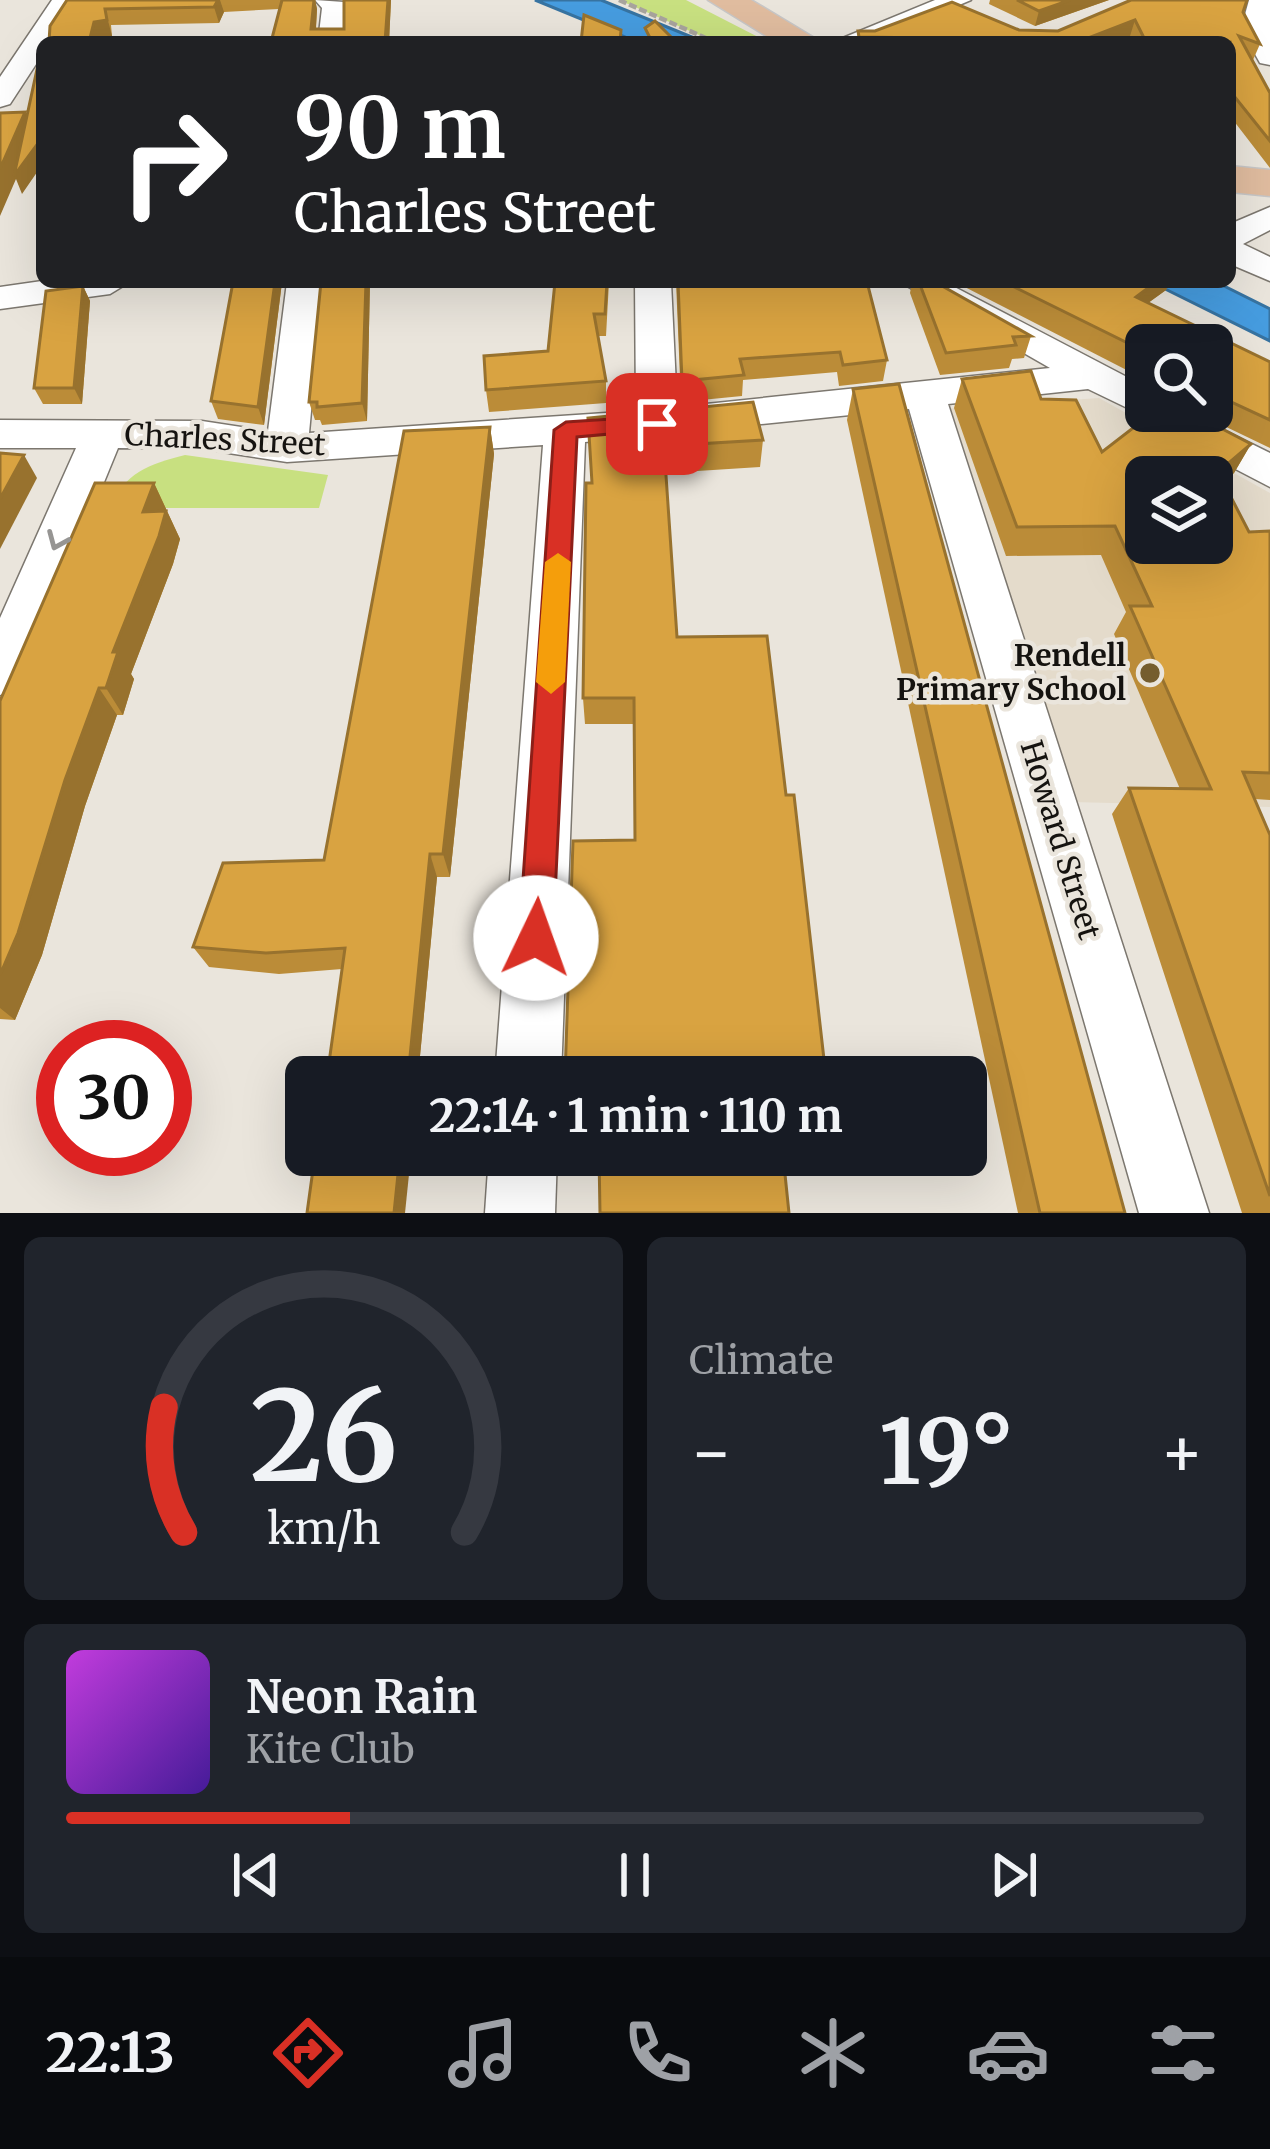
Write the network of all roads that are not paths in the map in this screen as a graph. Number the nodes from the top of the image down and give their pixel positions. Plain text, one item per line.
1 (64, 0) edge
2 (725, 0) edge
3 (1262, 0) edge
4 (332, 3) edge
5 (959, 5) edge
6 (40, 36) edge
7 (331, 36) edge
8 (792, 36) edge
9 (864, 36) edge
10 (36, 43) edge
11 (1263, 62) edge
12 (0, 98) edge
13 (1236, 180) edge
14 (1270, 183) edge
15 (1270, 217) edge
16 (1236, 235) edge
17 (1236, 254) edge
18 (1270, 270) edge
19 (79, 288) edge
20 (304, 288) edge
21 (653, 288) edge
22 (930, 288) edge
23 (0, 298) edge
24 (1095, 376) junction
25 (1125, 392) edge
26 (926, 398) junction
27 (657, 424) junction
28 (566, 430) junction
29 (1197, 432) edge
30 (0, 434) edge
31 (103, 434) junction
32 (286, 448) junction
33 (1270, 472) edge
34 (0, 675) edge
35 (529, 1056) edge
36 (523, 1176) edge
37 (520, 1213) edge
38 (1174, 1213) edge

1 - 6 street
2 - 8 main road
3 - 11 street
4 - 7 street
5 - 9 street
10 - 12 street
13 - 14 main road
15 - 16 street
17 - 18 street
19 - 23 street
20 - 32 street
21 - 27 street
22 - 24 street
24 - 25 street
24 - 26 street, Charles Street
26 - 27 street, Charles Street
26 - 38 street, Howard Street
27 - 28 street, Charles Street
28 - 32 street, Charles Street
28 - 35 street
29 - 33 street
30 - 31 street, Charles Street
31 - 32 street, Charles Street
31 -> 34 street
36 - 37 street

